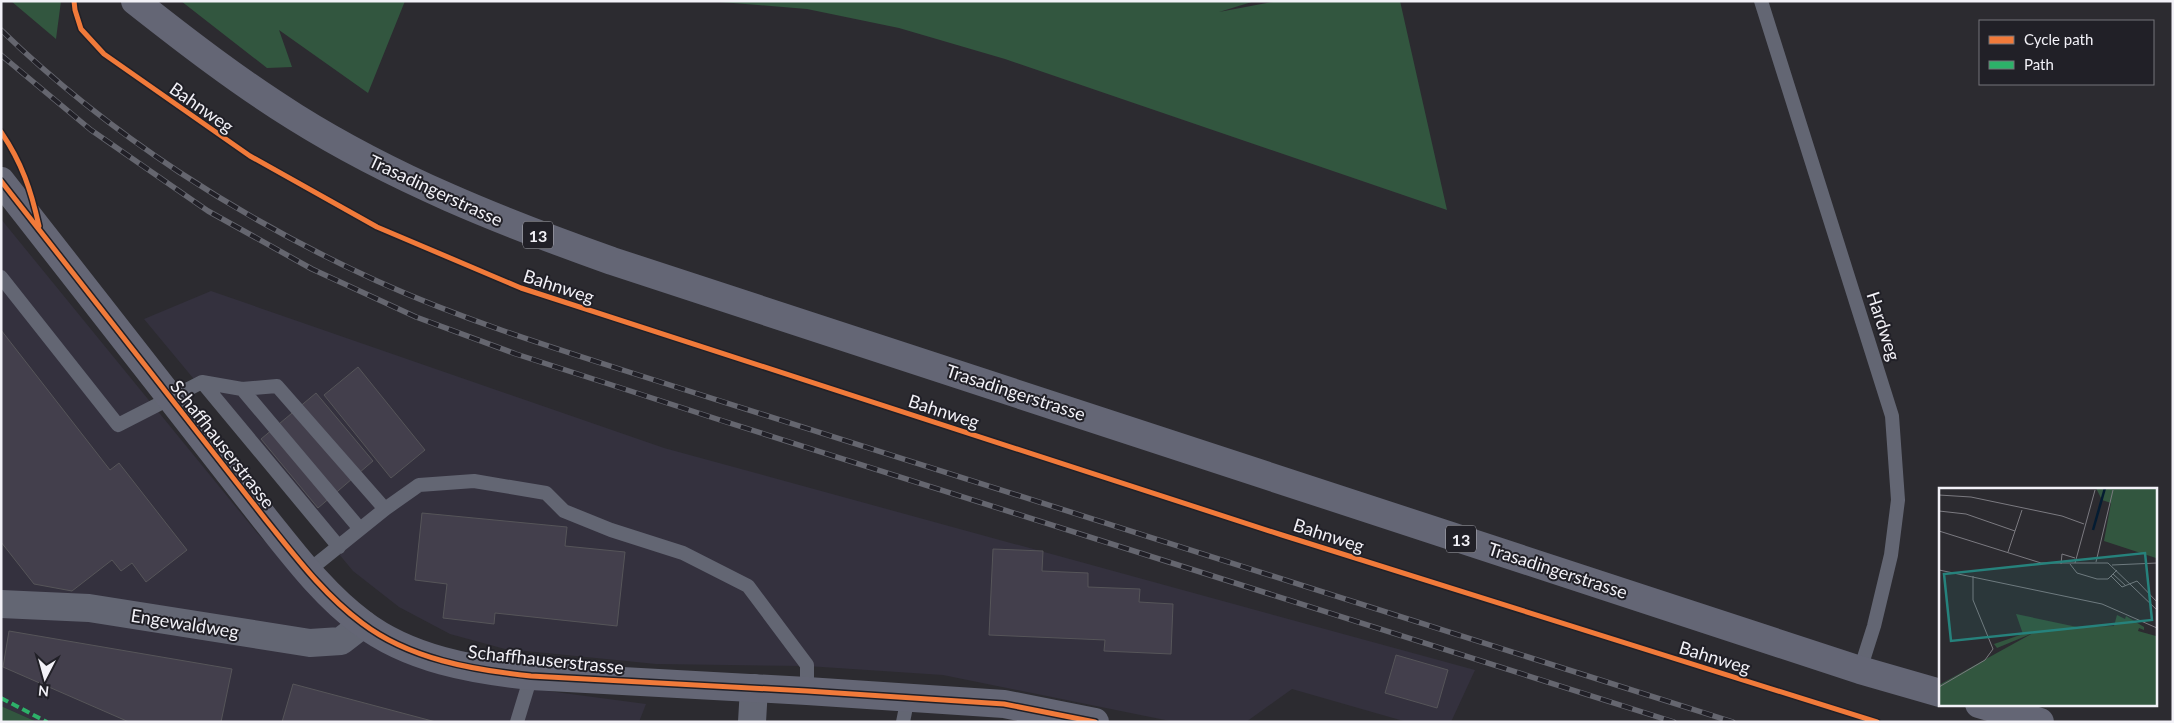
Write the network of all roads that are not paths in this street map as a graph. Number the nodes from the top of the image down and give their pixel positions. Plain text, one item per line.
1 (135, 1) edge
2 (1761, 1) edge
3 (1, 181) edge
4 (1, 277) edge
5 (202, 382) junction
6 (242, 389) junction
7 (170, 398) junction
8 (385, 509) junction
9 (360, 529) junction
10 (339, 547) junction
11 (308, 571) junction
12 (1, 604) edge
13 (363, 624) junction
14 (1860, 670) junction
15 (530, 676) junction
16 (754, 688) junction
17 (807, 691) junction
18 (1939, 693) edge
19 (1986, 706) edge
20 (905, 709) edge
21 (517, 722) edge
22 (752, 722) edge
23 (1095, 722) edge
24 (2040, 722) edge

1 - 14 main road, Trasadingerstrasse / 13
2 - 14 lane, Hardweg
3 - 7 main road, Schaffhauserstrasse
4 - 7 lane
5 - 6 lane
5 - 7 lane
5 - 10 lane
6 - 8 lane
6 - 9 lane
7 - 11 main road, Schaffhauserstrasse
8 - 9 lane
8 - 17 lane
9 - 10 lane
10 - 11 lane
11 - 13 main road, Schaffhauserstrasse
12 - 13 street, Engewaldweg
13 - 15 main road, Schaffhauserstrasse
14 - 18 main road, Trasadingerstrasse / 13
15 - 16 main road, Schaffhauserstrasse
15 - 21 lane
16 - 17 main road, Schaffhauserstrasse
16 - 22 street
17 - 20 main road, Schaffhauserstrasse
19 - 24 main road
20 - 23 main road, Schaffhauserstrasse

